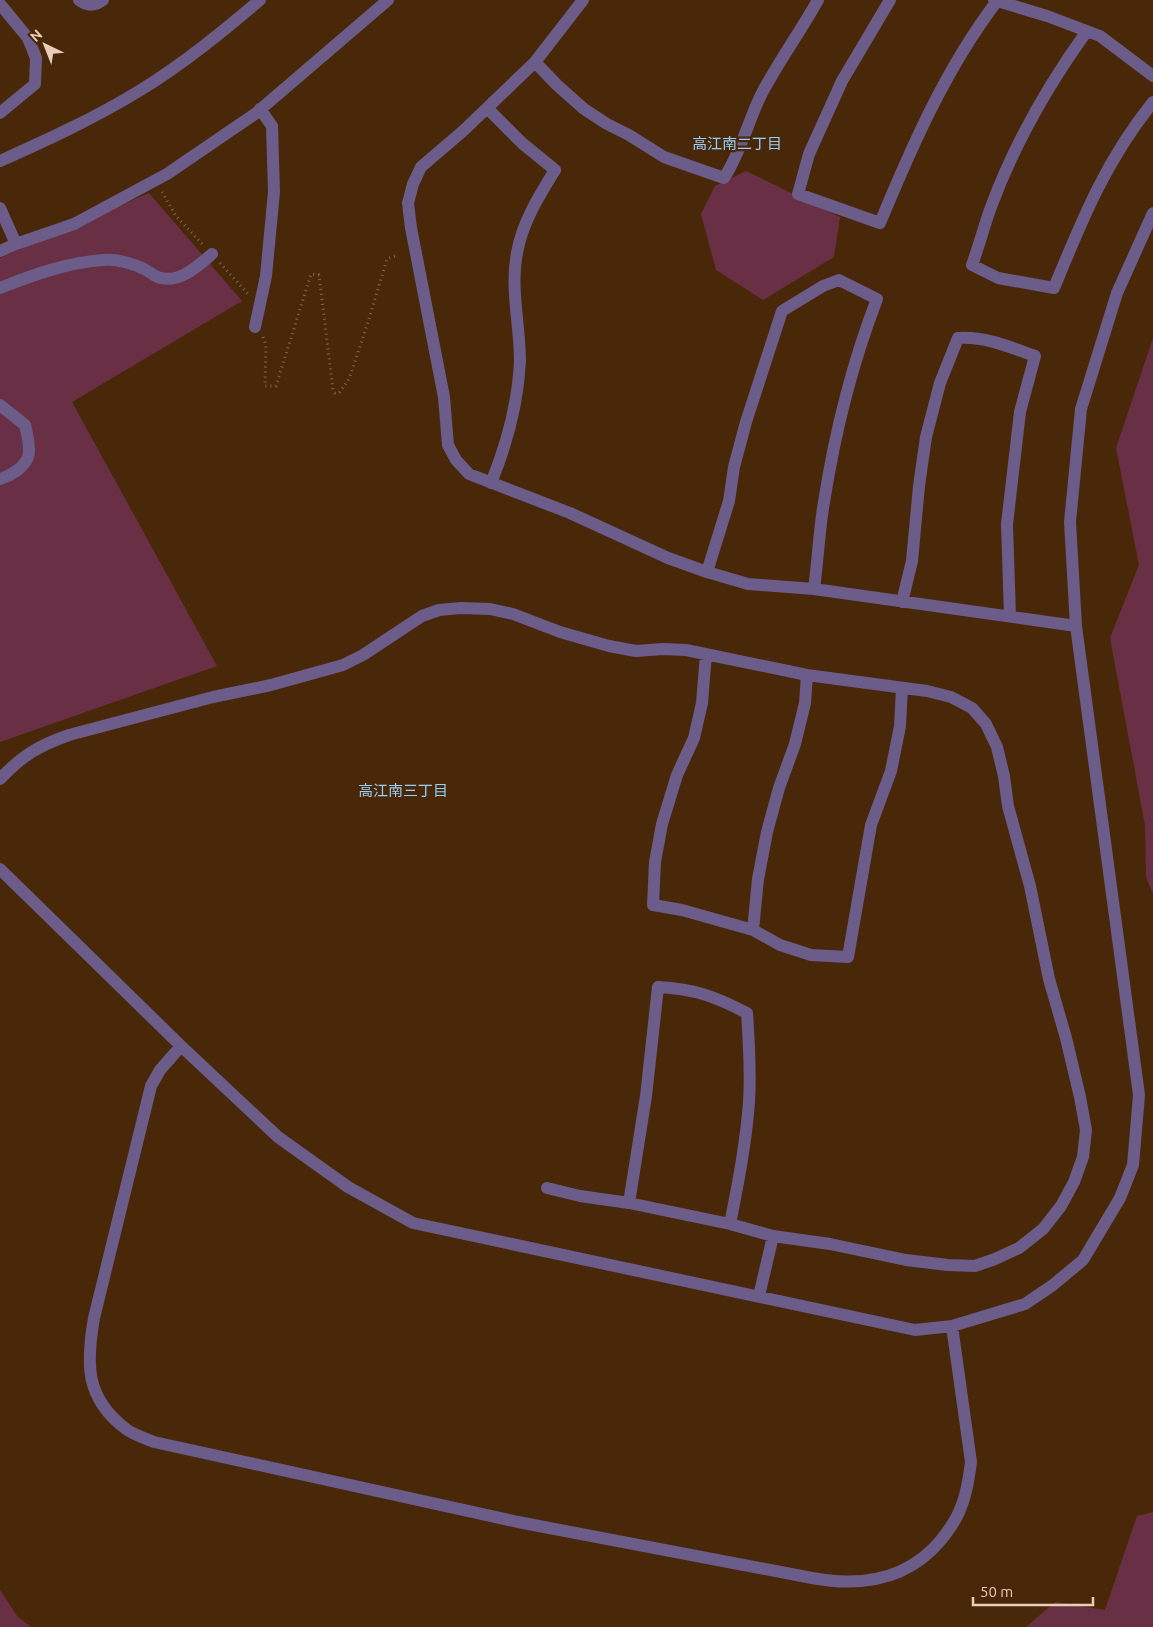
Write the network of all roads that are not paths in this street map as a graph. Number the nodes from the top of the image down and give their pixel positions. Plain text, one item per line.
1 (79, 0) edge
2 (103, 0) edge
3 (260, 0) edge
4 (388, 0) edge
5 (583, 0) edge
6 (818, 0) edge
7 (890, 0) edge
8 (995, 1) edge
9 (0, 4) edge
10 (1087, 31) junction
11 (535, 62) junction
12 (1153, 76) edge
13 (1153, 102) edge
14 (487, 108) junction
15 (260, 109) junction
16 (0, 112) edge
17 (0, 161) edge
18 (0, 208) edge
19 (1153, 213) edge
20 (16, 244) junction
21 (0, 250) edge
22 (212, 254) dead end
23 (0, 288) edge
24 (256, 327) road end
25 (0, 405) edge
26 (0, 480) edge
27 (491, 483) junction
28 (707, 572) junction
29 (814, 589) junction
30 (902, 602) junction
31 (1010, 616) junction
32 (1076, 626) junction
33 (706, 654) junction
34 (807, 675) junction
35 (902, 688) junction
36 (0, 779) edge
37 (0, 870) edge
38 (753, 930) junction
39 (181, 1046) junction
40 (547, 1188) dead end
41 (629, 1203) junction
42 (730, 1224) junction
43 (773, 1236) junction
44 (759, 1296) junction
45 (952, 1326) junction

1 - 2 street
3 - 17 street
4 - 15 street
5 - 11 street
6 - 11 street
7 - 8 street
8 - 10 street
9 - 16 street
10 - 12 street
10 - 13 street
11 - 14 street
14 - 27 street
14 - 27 street
15 - 20 street
15 - 24 street
18 - 20 street
19 - 32 street
20 - 21 street
22 - 23 street
25 - 26 street
27 - 28 street
28 - 29 street
28 - 29 street
29 - 30 street
30 - 31 street
30 - 31 street
31 - 32 street
32 - 45 street
33 - 34 street
33 - 36 street
33 - 38 street
34 - 35 street
34 - 38 street
35 - 38 street
35 - 43 street
37 - 39 street
39 - 44 street
39 - 45 street
40 - 41 street
41 - 42 street
41 - 42 street
42 - 43 street
43 - 44 street
44 - 45 street

